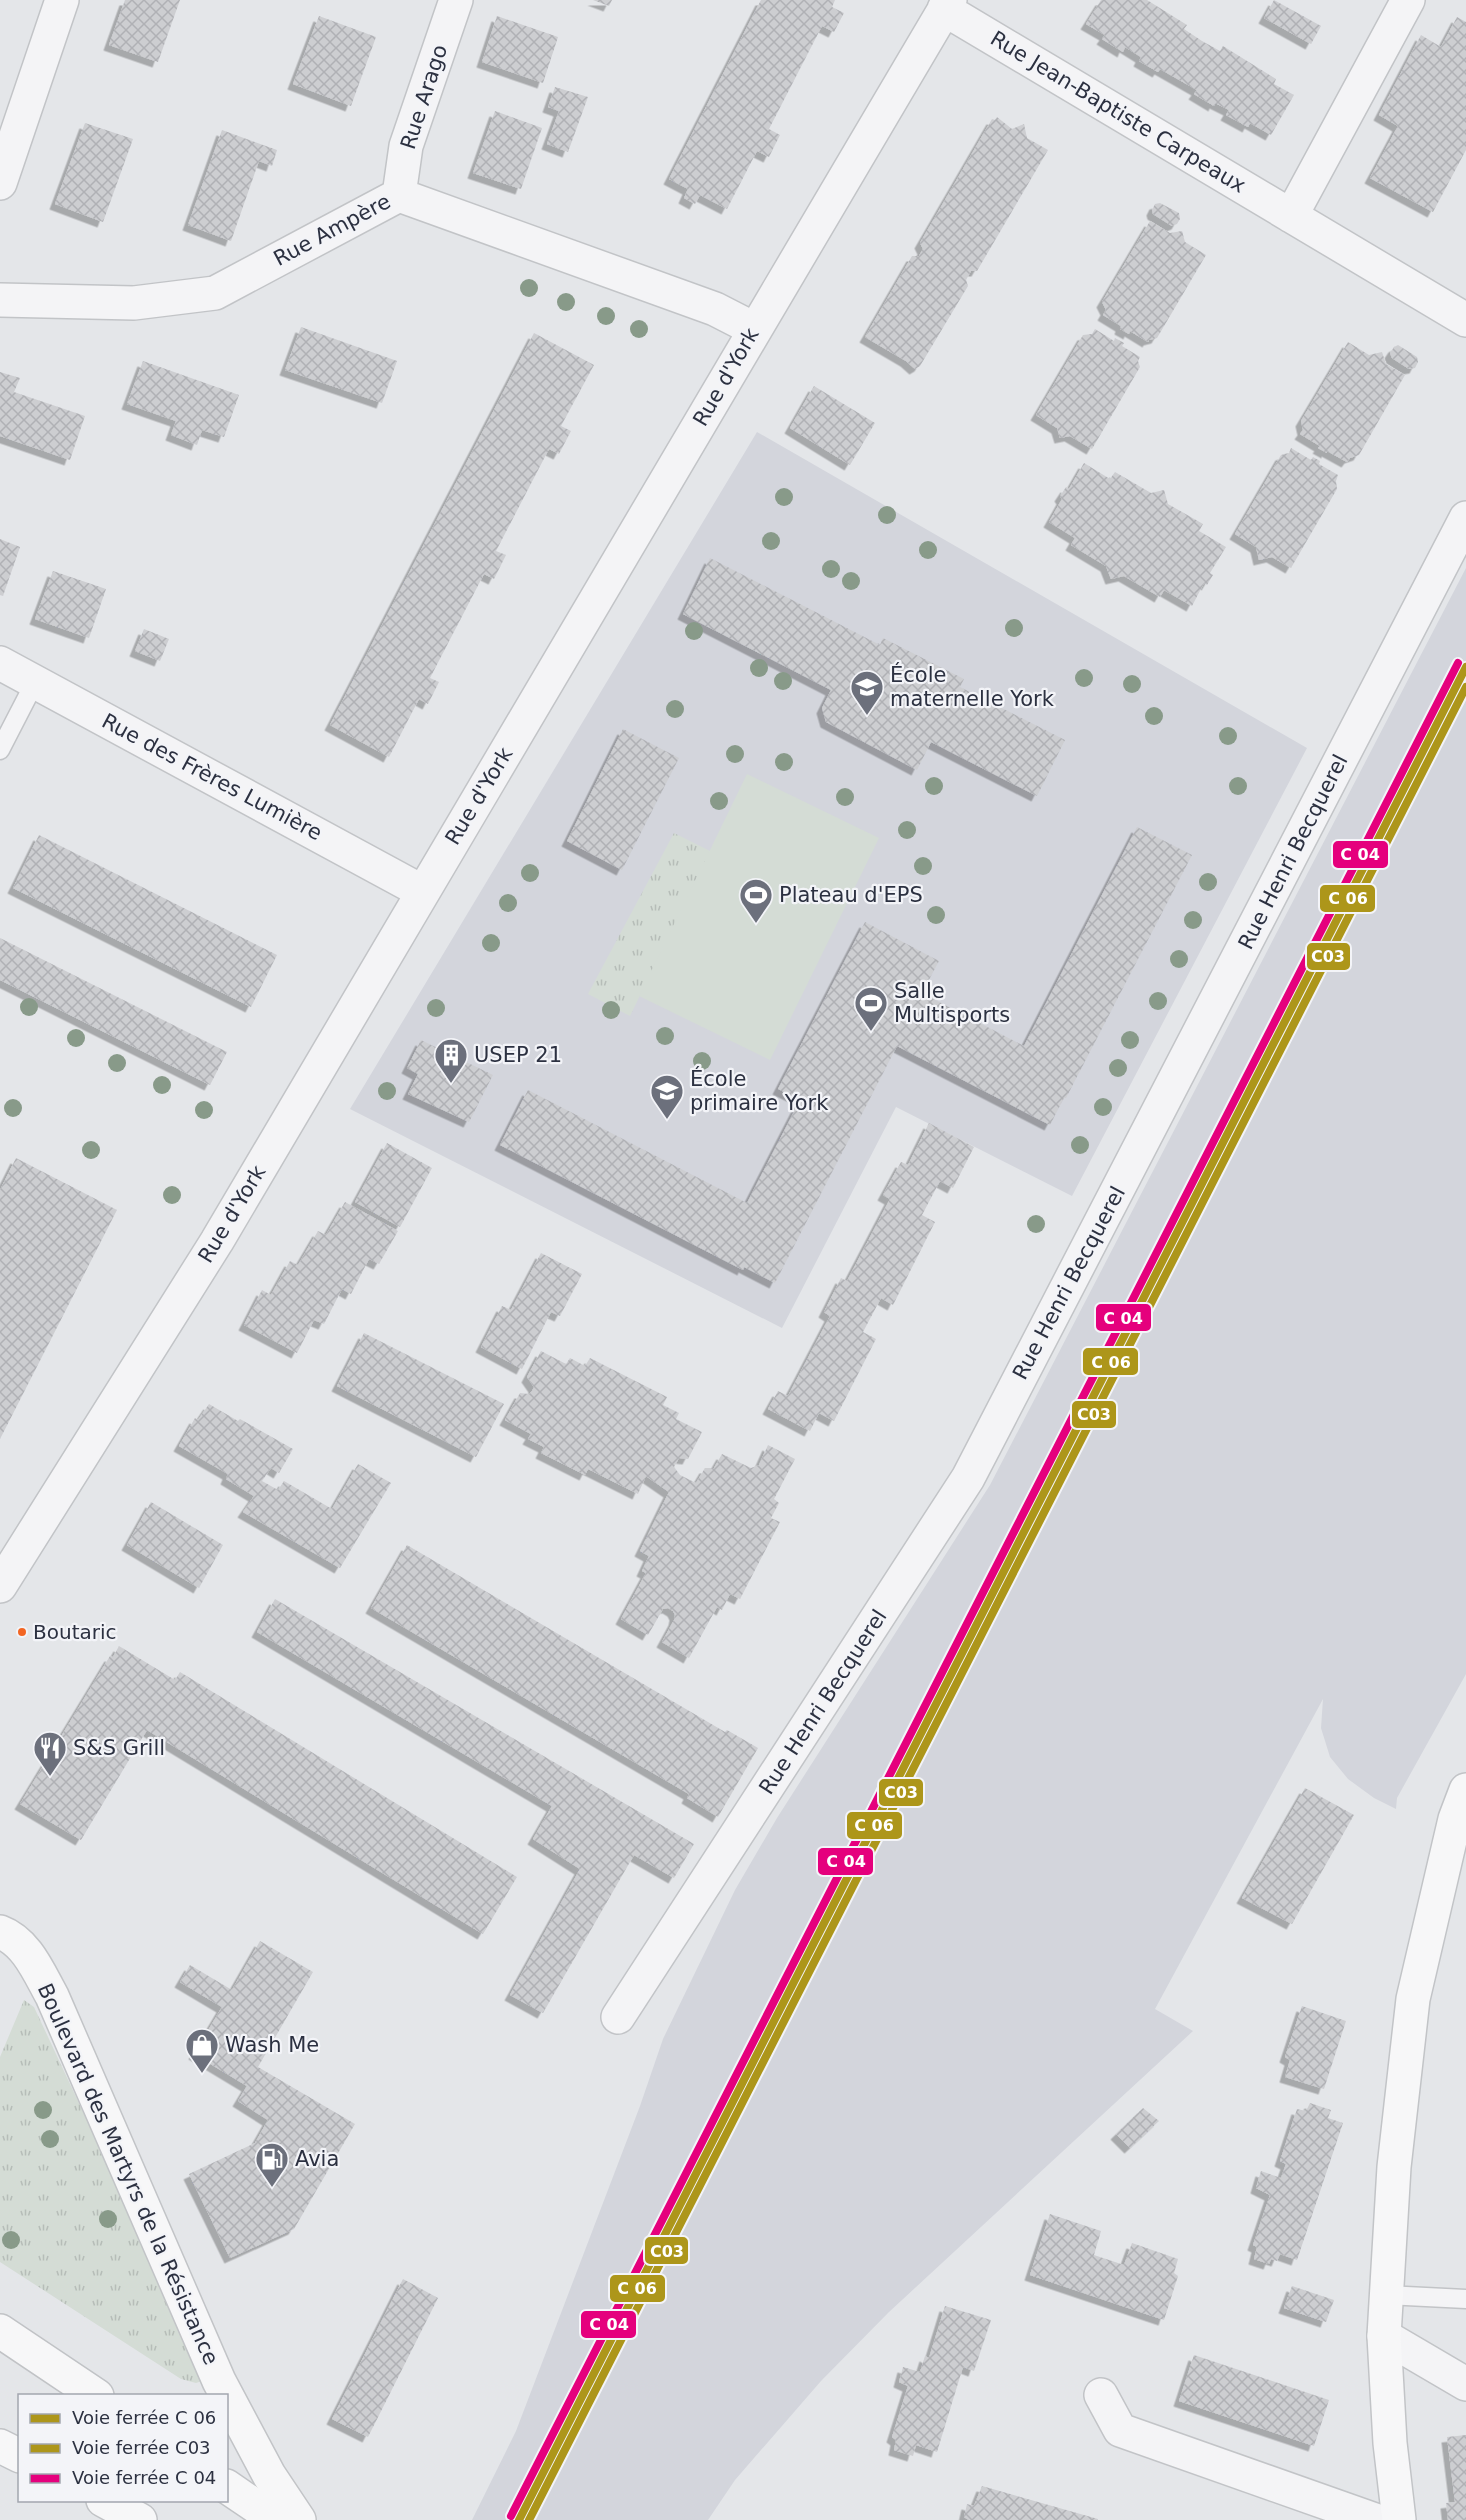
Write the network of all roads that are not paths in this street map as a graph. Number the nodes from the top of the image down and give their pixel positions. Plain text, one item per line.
1 (62, 0) edge
2 (456, 0) edge
3 (1408, 0) edge
4 (947, 5) edge
5 (0, 183) edge
6 (399, 195) junction
7 (1291, 216) junction
8 (0, 300) edge
9 (1466, 320) edge
10 (754, 329) junction
11 (1466, 518) edge
12 (0, 663) edge
13 (35, 682) junction
14 (0, 750) edge
15 (423, 892) junction
16 (0, 1586) edge
17 (1462, 1807) edge
18 (0, 1932) edge
19 (618, 2018) dead end
20 (1386, 2295) junction
21 (1466, 2299) edge
22 (0, 2331) edge
23 (1384, 2336) junction
24 (1466, 2384) edge
25 (94, 2394) edge
26 (226, 2394) edge
27 (1101, 2395) dead end
28 (228, 2398) edge
29 (0, 2446) edge
30 (18, 2455) edge
31 (228, 2487) edge
32 (107, 2502) edge
33 (140, 2520) edge
34 (276, 2520) edge
35 (299, 2520) edge
36 (1375, 2520) edge
37 (1399, 2520) edge

1 - 5 street
2 - 6 street, Rue Arago
3 - 7 street
4 - 7 street, Rue Jean-Baptiste Carpeaux
4 - 10 street, Rue d'York
6 - 8 street, Rue Ampère
6 - 10 street, Rue Ampère
7 - 9 street
10 - 15 street, Rue d'York
11 - 19 street, Rue Henri Becquerel
12 - 13 street, Rue des Frères Lumière
13 - 14 lane
13 - 15 street, Rue des Frères Lumière
15 - 16 street, Rue d'York
17 - 20 main road
18 - 26 main road, Boulevard des Martyrs de la Résistance
20 - 21 lane
20 - 23 main road
22 - 25 main road
23 - 24 street
23 - 37 main road
27 - 36 street
28 - 35 main road, Boulevard des Martyrs de la Résistance
29 - 30 main road
31 - 34 main road
32 - 33 main road

